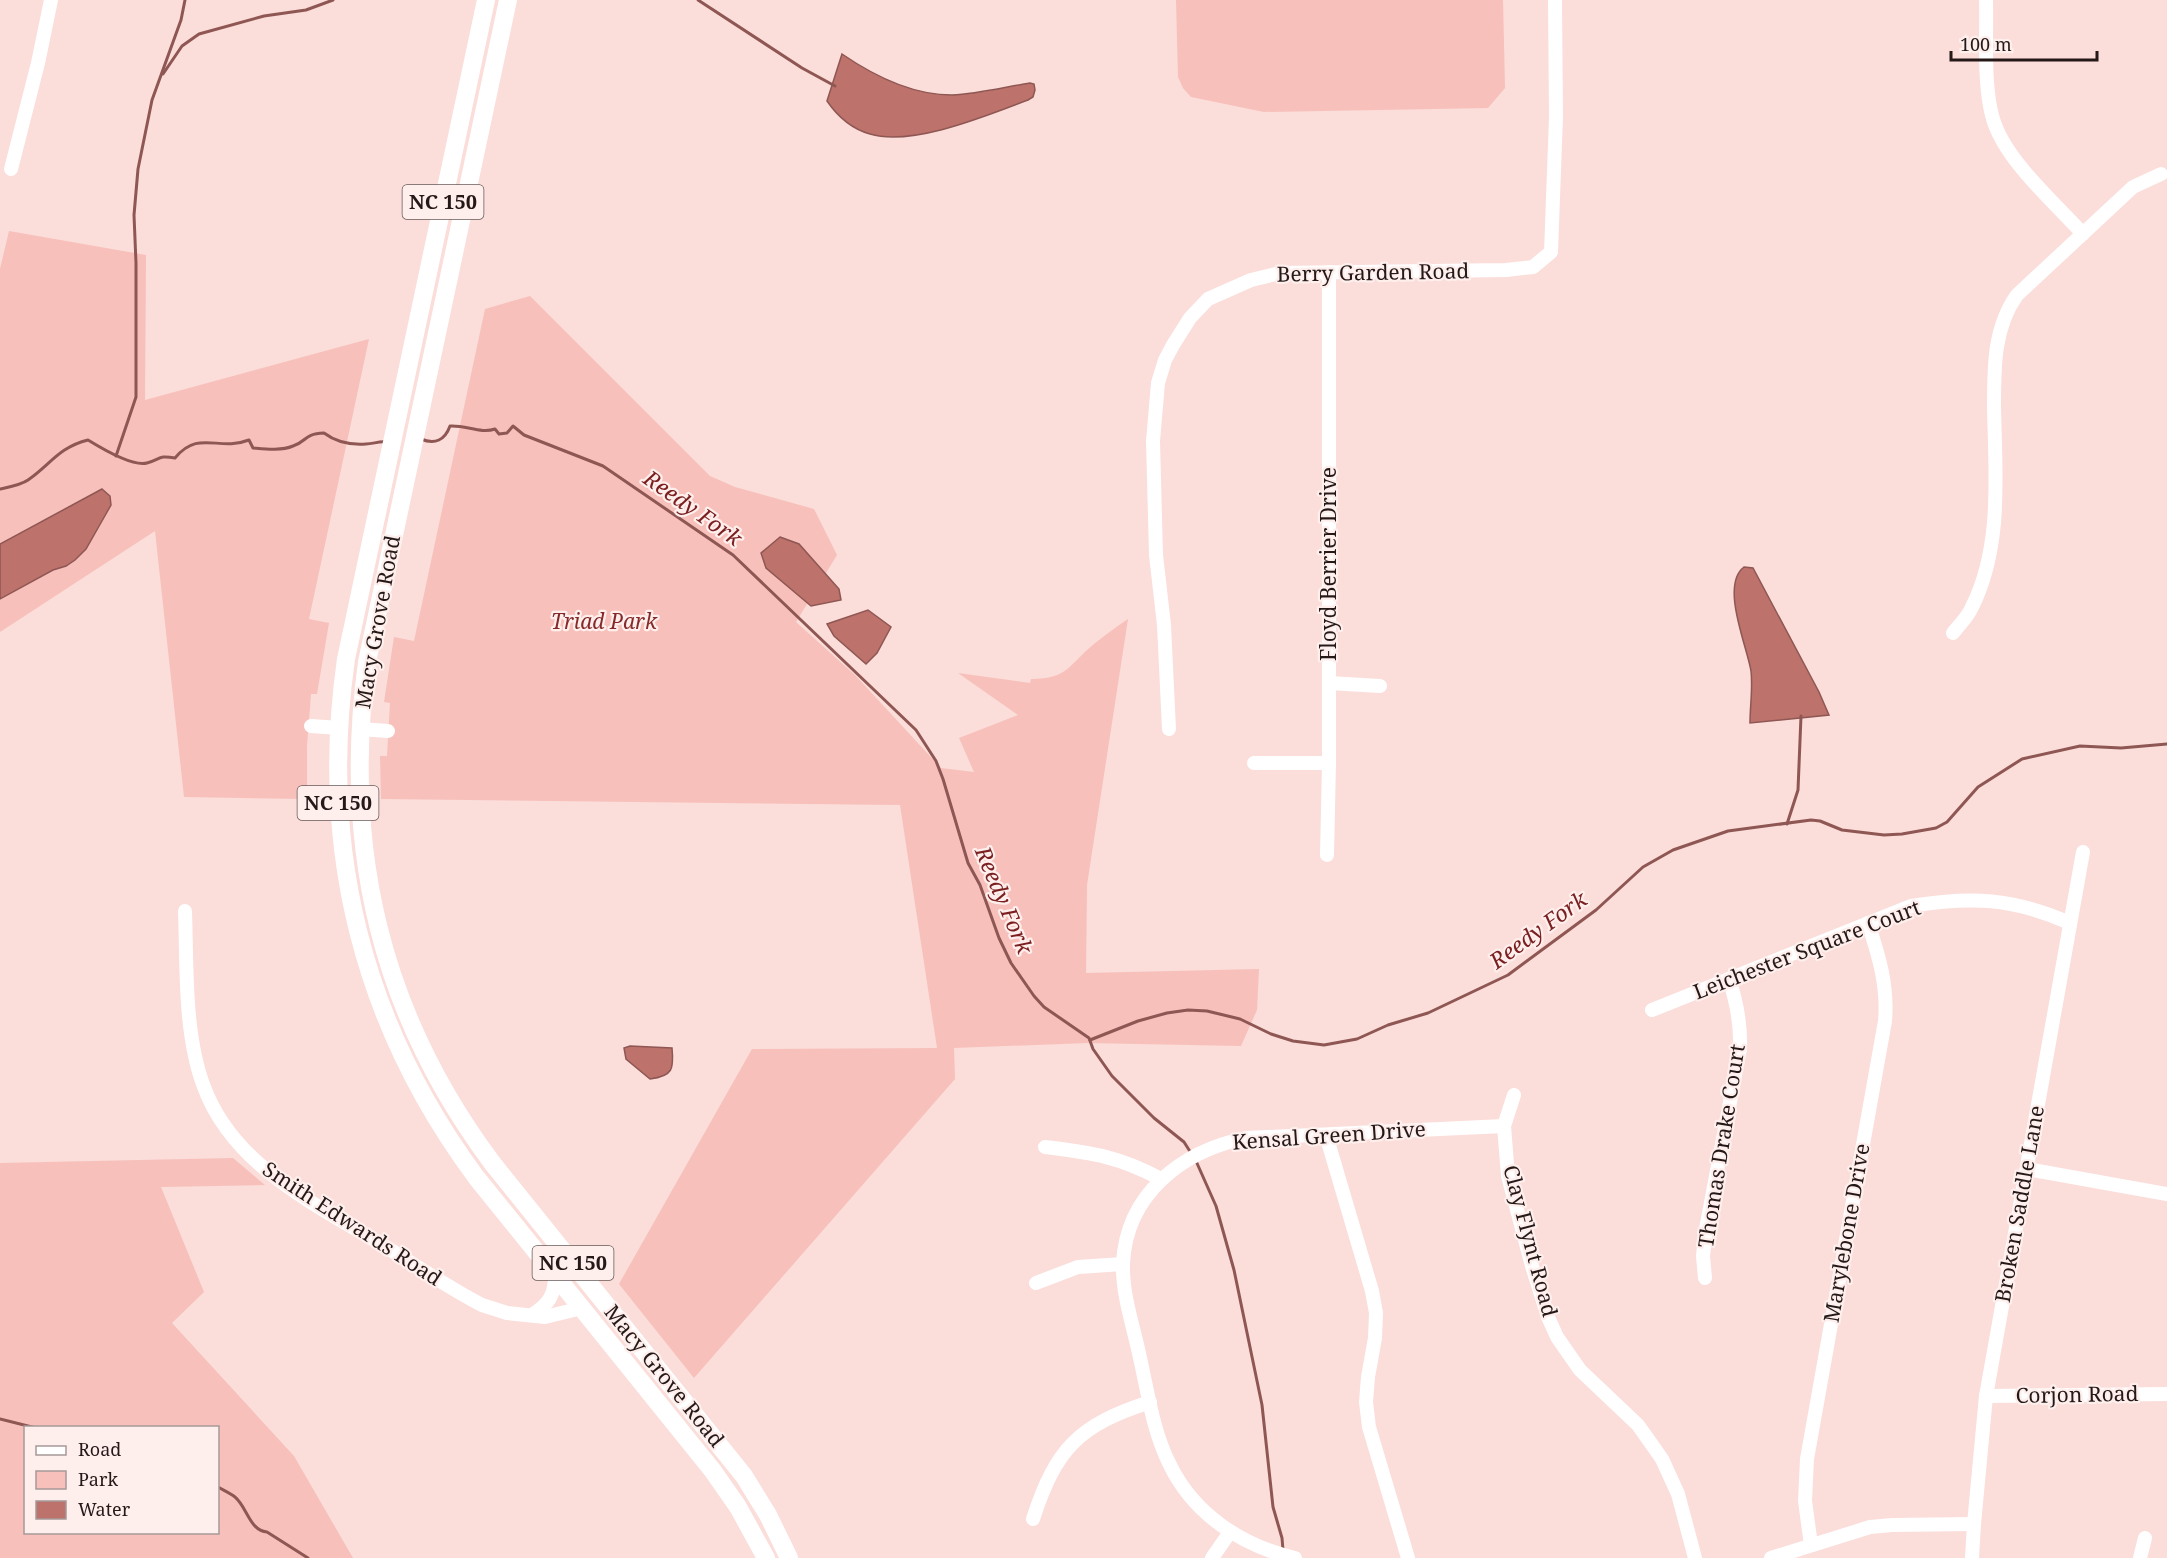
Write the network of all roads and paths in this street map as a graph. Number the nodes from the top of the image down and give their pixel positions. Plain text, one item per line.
1 (51, 0) edge
2 (486, 0) edge
3 (508, 0) edge
4 (1555, 0) edge
5 (1986, 0) edge
6 (11, 169) dead end
7 (2161, 174) dead end
8 (2083, 234) junction
9 (1329, 272) junction
10 (368, 553) junction
11 (1953, 633) dead end
12 (1329, 683) junction
13 (1380, 686) dead end
14 (311, 726) dead end
15 (339, 728) junction
16 (360, 729) junction
17 (1169, 729) dead end
18 (388, 730) dead end
19 (1254, 763) dead end
20 (1329, 763) junction
21 (2083, 852) dead end
22 (1327, 855) dead end
23 (368, 875) junction
24 (185, 911) dead end
25 (1868, 923) junction
26 (2070, 923) junction
27 (1729, 979) junction
28 (1652, 1010) dead end
29 (1514, 1095) dead end
30 (1504, 1126) junction
31 (1326, 1135) junction
32 (1045, 1147) dead end
33 (2027, 1169) junction
34 (476, 1178) junction
35 (1161, 1179) junction
36 (2167, 1194) edge
37 (1123, 1264) junction
38 (555, 1275) junction
39 (1705, 1278) dead end
40 (588, 1282) junction
41 (1036, 1283) dead end
42 (582, 1308) junction
43 (532, 1315) junction
44 (2167, 1394) edge
45 (1986, 1396) junction
46 (1150, 1402) junction
47 (1033, 1519) dead end
48 (1974, 1524) junction
49 (1230, 1532) junction
50 (2145, 1538) dead end
51 (1811, 1545) junction
52 (765, 1558) edge
53 (789, 1558) edge
54 (1212, 1558) edge
55 (1295, 1558) edge
56 (1408, 1558) edge
57 (1695, 1558) edge
58 (1771, 1558) edge
59 (1972, 1558) edge
60 (2140, 1558) edge

1 - 6 street
2 - 10 main road, Macy Grove Road / NC 150
3 - 16 main road, Macy Grove Road / NC 150
4 - 9 street, Berry Garden Road
5 - 8 street
7 - 8 street
8 - 11 street
9 - 12 street, Floyd Berrier Drive
9 - 17 street, Berry Garden Road
10 - 15 main road, Macy Grove Road / NC 150
10 - 16 main road
12 - 13 street
12 - 20 street, Floyd Berrier Drive
14 - 15 street
15 - 23 main road
15 - 34 main road, Macy Grove Road / NC 150
16 - 18 street
16 - 23 main road, Macy Grove Road / NC 150
19 - 20 street
20 - 22 street, Floyd Berrier Drive
21 - 26 street, Broken Saddle Lane
23 - 40 main road, Macy Grove Road / NC 150
24 - 43 street, Smith Edwards Road
25 - 26 street, Leichester Square Court
25 - 27 street, Leichester Square Court
25 - 51 street, Marylebone Drive
26 - 33 street, Broken Saddle Lane
27 - 28 street, Leichester Square Court
27 - 39 street, Thomas Drake Court
29 - 30 street, Clay Flynt Road
30 - 31 street, Kensal Green Drive
30 - 57 street, Clay Flynt Road
31 - 35 street, Kensal Green Drive
31 - 56 street
32 - 35 street
33 - 36 street
33 - 45 street, Broken Saddle Lane
34 - 38 main road, Macy Grove Road / NC 150
34 - 40 main road
35 - 37 street, Kensal Green Drive
37 - 41 street
37 - 46 street, Kensal Green Drive
38 - 42 main road, Macy Grove Road / NC 150
38 - 43 street
40 - 53 main road, Macy Grove Road / NC 150
42 - 43 street, Smith Edwards Road
42 - 52 main road, Macy Grove Road / NC 150
44 - 45 street, Corjon Road
45 - 48 street, Broken Saddle Lane
46 - 47 street
46 - 49 street, Kensal Green Drive
48 - 51 street
48 - 59 street, Broken Saddle Lane
49 - 54 street
49 - 55 street, Kensal Green Drive
50 - 60 street
51 - 58 street

